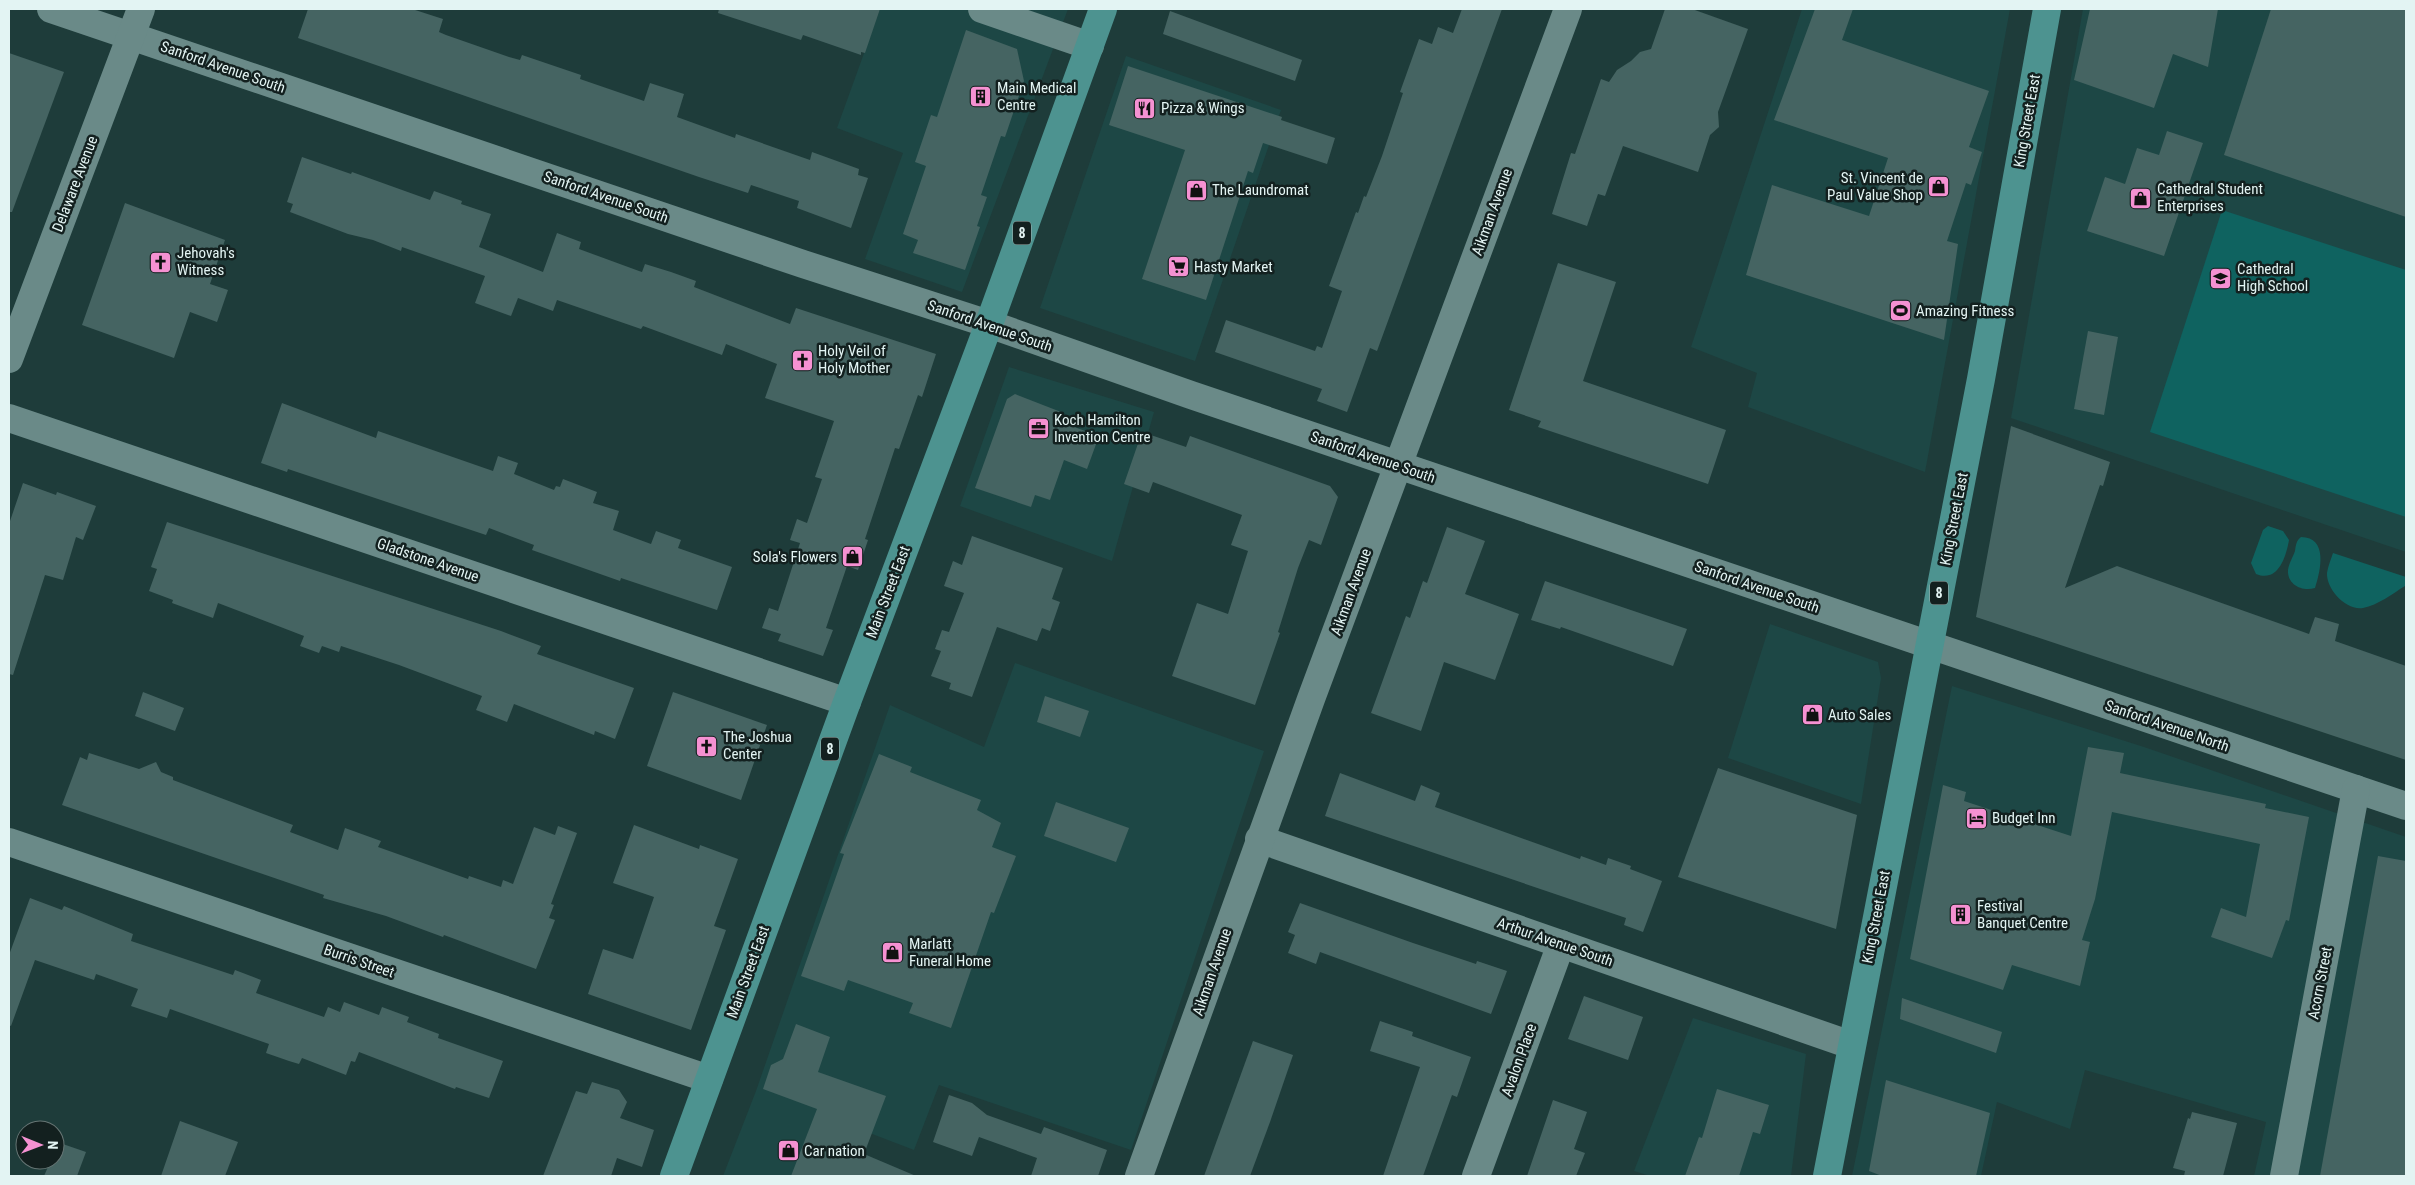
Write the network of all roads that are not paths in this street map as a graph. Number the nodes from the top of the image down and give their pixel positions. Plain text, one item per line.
1 (51, 9) edge
2 (141, 9) edge
3 (982, 9) edge
4 (1103, 9) edge
5 (1568, 9) edge
6 (2047, 9) edge
7 (131, 36) junction
8 (1090, 46) junction
9 (990, 324) junction
10 (11, 346) edge
11 (9, 418) edge
12 (1398, 465) junction
13 (1928, 646) junction
14 (847, 702) junction
15 (2356, 789) junction
16 (2406, 806) edge
17 (1260, 839) junction
18 (9, 842) edge
19 (1561, 944) junction
20 (1851, 1045) junction
21 (709, 1079) junction
22 (674, 1176) edge
23 (1139, 1176) edge
24 (1476, 1176) edge
25 (1827, 1176) edge
26 (2284, 1176) edge

1 - 7 street, Sanford Avenue South
2 - 7 street, Delaware Avenue
3 - 8 street
4 - 8 main road, Main Street East / 8
5 - 12 street, Aikman Avenue
6 - 13 main road, King Street East / 8
7 - 9 street, Sanford Avenue South
7 - 10 street, Delaware Avenue
8 - 9 main road, Main Street East / 8
9 - 12 street, Sanford Avenue South
9 - 14 main road, Main Street East / 8
11 - 14 street, Gladstone Avenue
12 - 13 street, Sanford Avenue South
12 - 17 street, Aikman Avenue
13 - 15 street, Sanford Avenue North
13 - 20 main road, King Street East / 8
14 - 21 main road, Main Street East / 8
15 - 16 street, Sanford Avenue North
15 - 26 street, Acorn Street
17 - 19 street, Arthur Avenue South
17 - 23 street, Aikman Avenue
18 - 21 street, Burris Street
19 - 20 street, Arthur Avenue South
19 - 24 street, Avalon Place
20 - 25 main road, King Street East / 8
21 - 22 main road, Main Street East / 8

